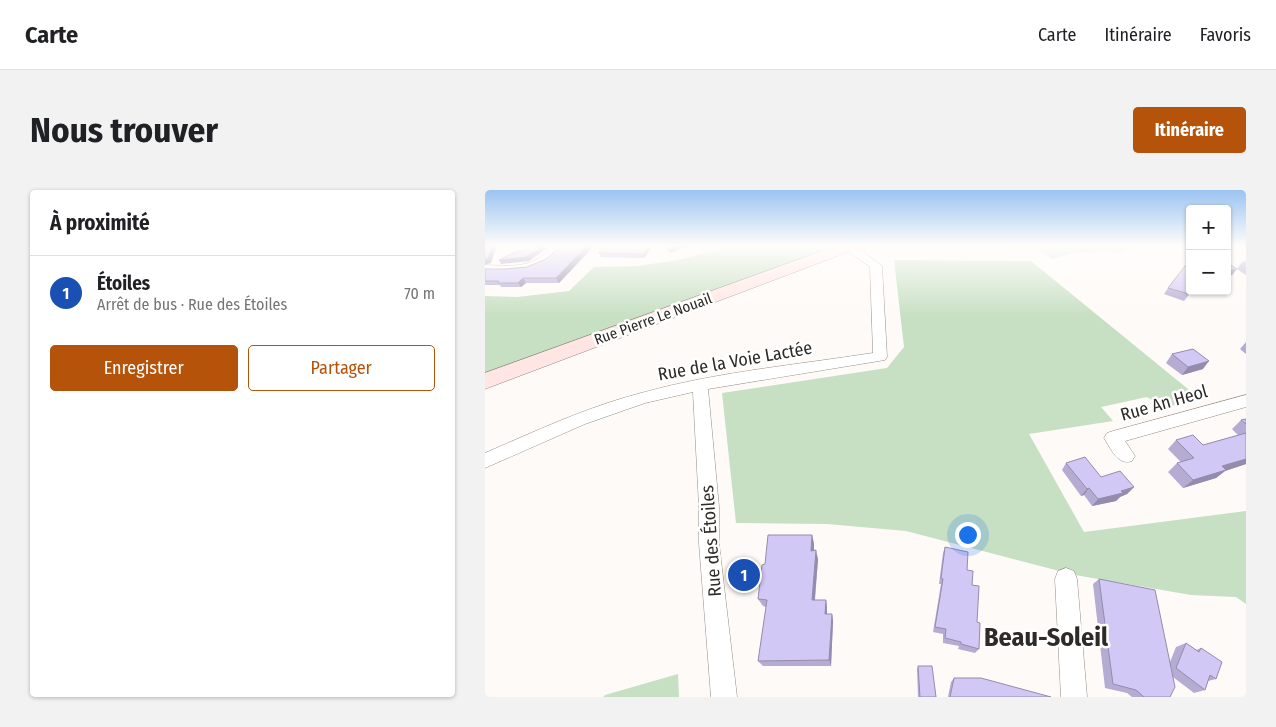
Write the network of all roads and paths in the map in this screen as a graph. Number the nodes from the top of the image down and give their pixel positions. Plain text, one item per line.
1 (788, 270) edge
2 (876, 270) edge
3 (485, 381) edge
4 (700, 385) junction
5 (1246, 401) edge
6 (1126, 456) dead end
7 (485, 462) edge
8 (1065, 579) dead end
9 (724, 697) edge
10 (1074, 697) edge

1 - 3 street, Rue Pierre Le Nouail
2 - 4 street, Rue de la Voie Lactée
4 - 7 street, Rue de la Voie Lactée
4 - 9 street, Rue des Étoiles
5 - 6 street, Rue An Heol
8 - 10 street

